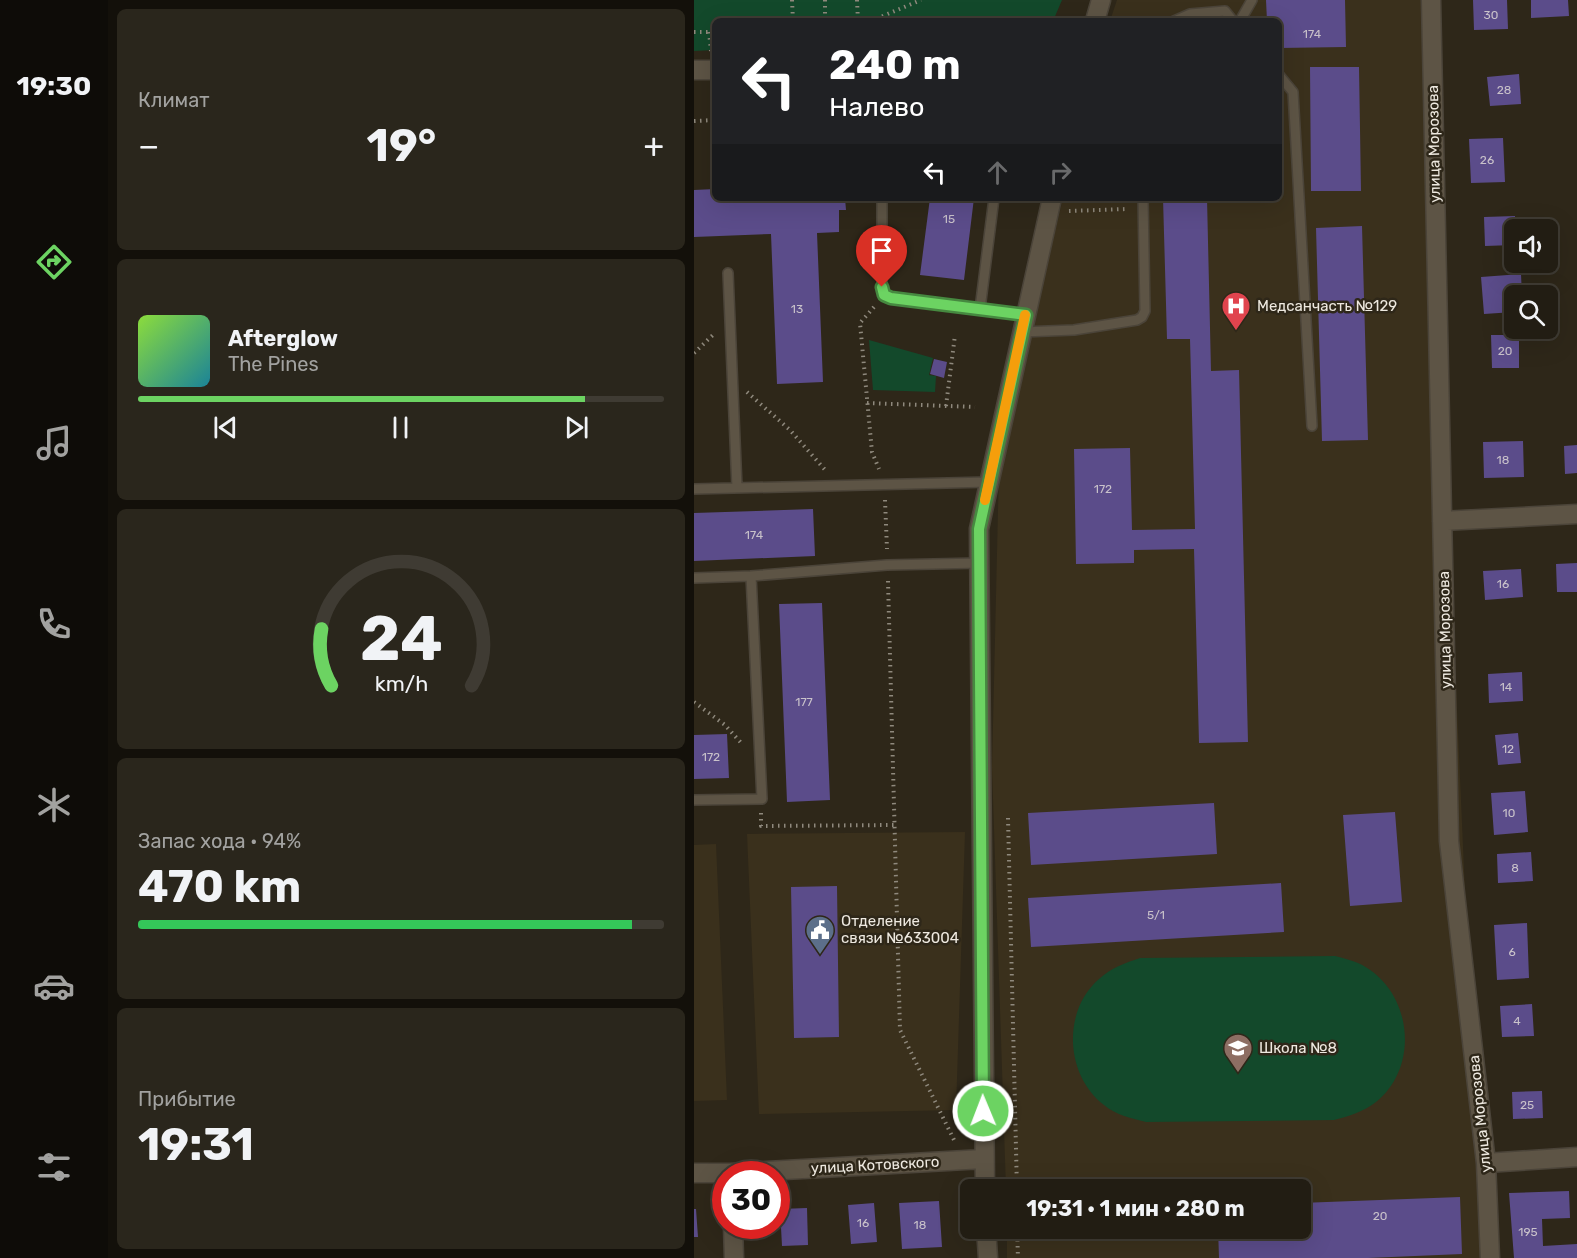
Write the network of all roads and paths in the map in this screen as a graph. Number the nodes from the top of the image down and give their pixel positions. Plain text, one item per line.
1 (792, 0) edge
2 (825, 0) edge
3 (857, 0) edge
4 (921, 0) edge
5 (1101, 0) edge
6 (1252, 0) edge
7 (1431, 0) edge
8 (793, 18) edge
9 (826, 18) edge
10 (858, 18) edge
11 (878, 18) edge
12 (1096, 18) edge
13 (1181, 18) edge
14 (1231, 18) edge
15 (1242, 18) edge
16 (694, 32) edge
17 (712, 32) edge
18 (694, 70) edge
19 (712, 70) edge
20 (1282, 79) edge
21 (712, 120) edge
22 (694, 121) edge
23 (882, 201) edge
24 (994, 201) edge
25 (1051, 201) edge
26 (1143, 201) edge
27 (1143, 209) junction
28 (1090, 210) dead end
29 (728, 273) dead end
30 (884, 295) junction
31 (980, 309) junction
32 (730, 319) junction
33 (1024, 324) junction
34 (955, 335) dead end
35 (694, 353) edge
36 (733, 380) junction
37 (866, 403) junction
38 (946, 406) junction
39 (975, 407) dead end
40 (1312, 426) dead end
41 (989, 482) junction
42 (885, 484) junction
43 (840, 486) junction
44 (737, 488) junction
45 (694, 489) edge
46 (1576, 514) edge
47 (1442, 521) junction
48 (980, 563) junction
49 (887, 565) junction
50 (751, 576) junction
51 (694, 578) edge
52 (694, 702) edge
53 (760, 763) junction
54 (762, 799) junction
55 (694, 800) edge
56 (1008, 818) dead end
57 (894, 825) junction
58 (1576, 1157) edge
59 (984, 1159) junction
60 (964, 1160) junction
61 (1486, 1163) junction
62 (790, 1170) edge
63 (694, 1173) edge
64 (712, 1173) edge
65 (964, 1179) edge
66 (985, 1179) edge
67 (1017, 1179) edge
68 (733, 1239) edge
69 (987, 1239) edge
70 (1018, 1239) edge
71 (734, 1258) edge
72 (988, 1258) edge
73 (1018, 1258) edge
74 (1490, 1258) edge

1 - 8 path
2 - 9 path
3 - 10 path
4 - 11 path
5 - 12 street
6 - 15 lane
7 - 47 street, улица Морозова
13 - 14 lane
16 - 17 path
18 - 19 street
20 - 40 lane
21 - 22 path
23 - 30 lane
24 - 31 lane
25 - 33 street
26 - 27 lane
27 - 28 path
27 - 33 lane
29 - 32 lane
30 - 31 lane
30 - 37 path
31 - 33 lane
32 - 35 path
32 - 36 lane
33 - 41 street
34 - 38 path
36 - 43 path
36 - 44 lane
37 - 38 path
37 - 42 path
38 - 39 path
41 - 42 lane
41 - 48 street
42 - 43 lane
42 - 49 path
43 - 44 lane
44 - 45 lane
46 - 47 street
47 - 61 street, улица Морозова
48 - 49 lane
48 - 59 street
49 - 50 lane
49 - 57 path
50 - 51 lane
50 - 53 lane
52 - 53 path
53 - 54 lane
54 - 55 lane
54 - 57 path
56 - 67 path
57 - 60 path
58 - 61 street
59 - 60 street, улица Котовского
59 - 66 street
60 - 62 street, улица Котовского
60 - 65 path
61 - 74 street, улица Морозова
63 - 64 street, улица Котовского
68 - 71 street
69 - 72 street
70 - 73 path

